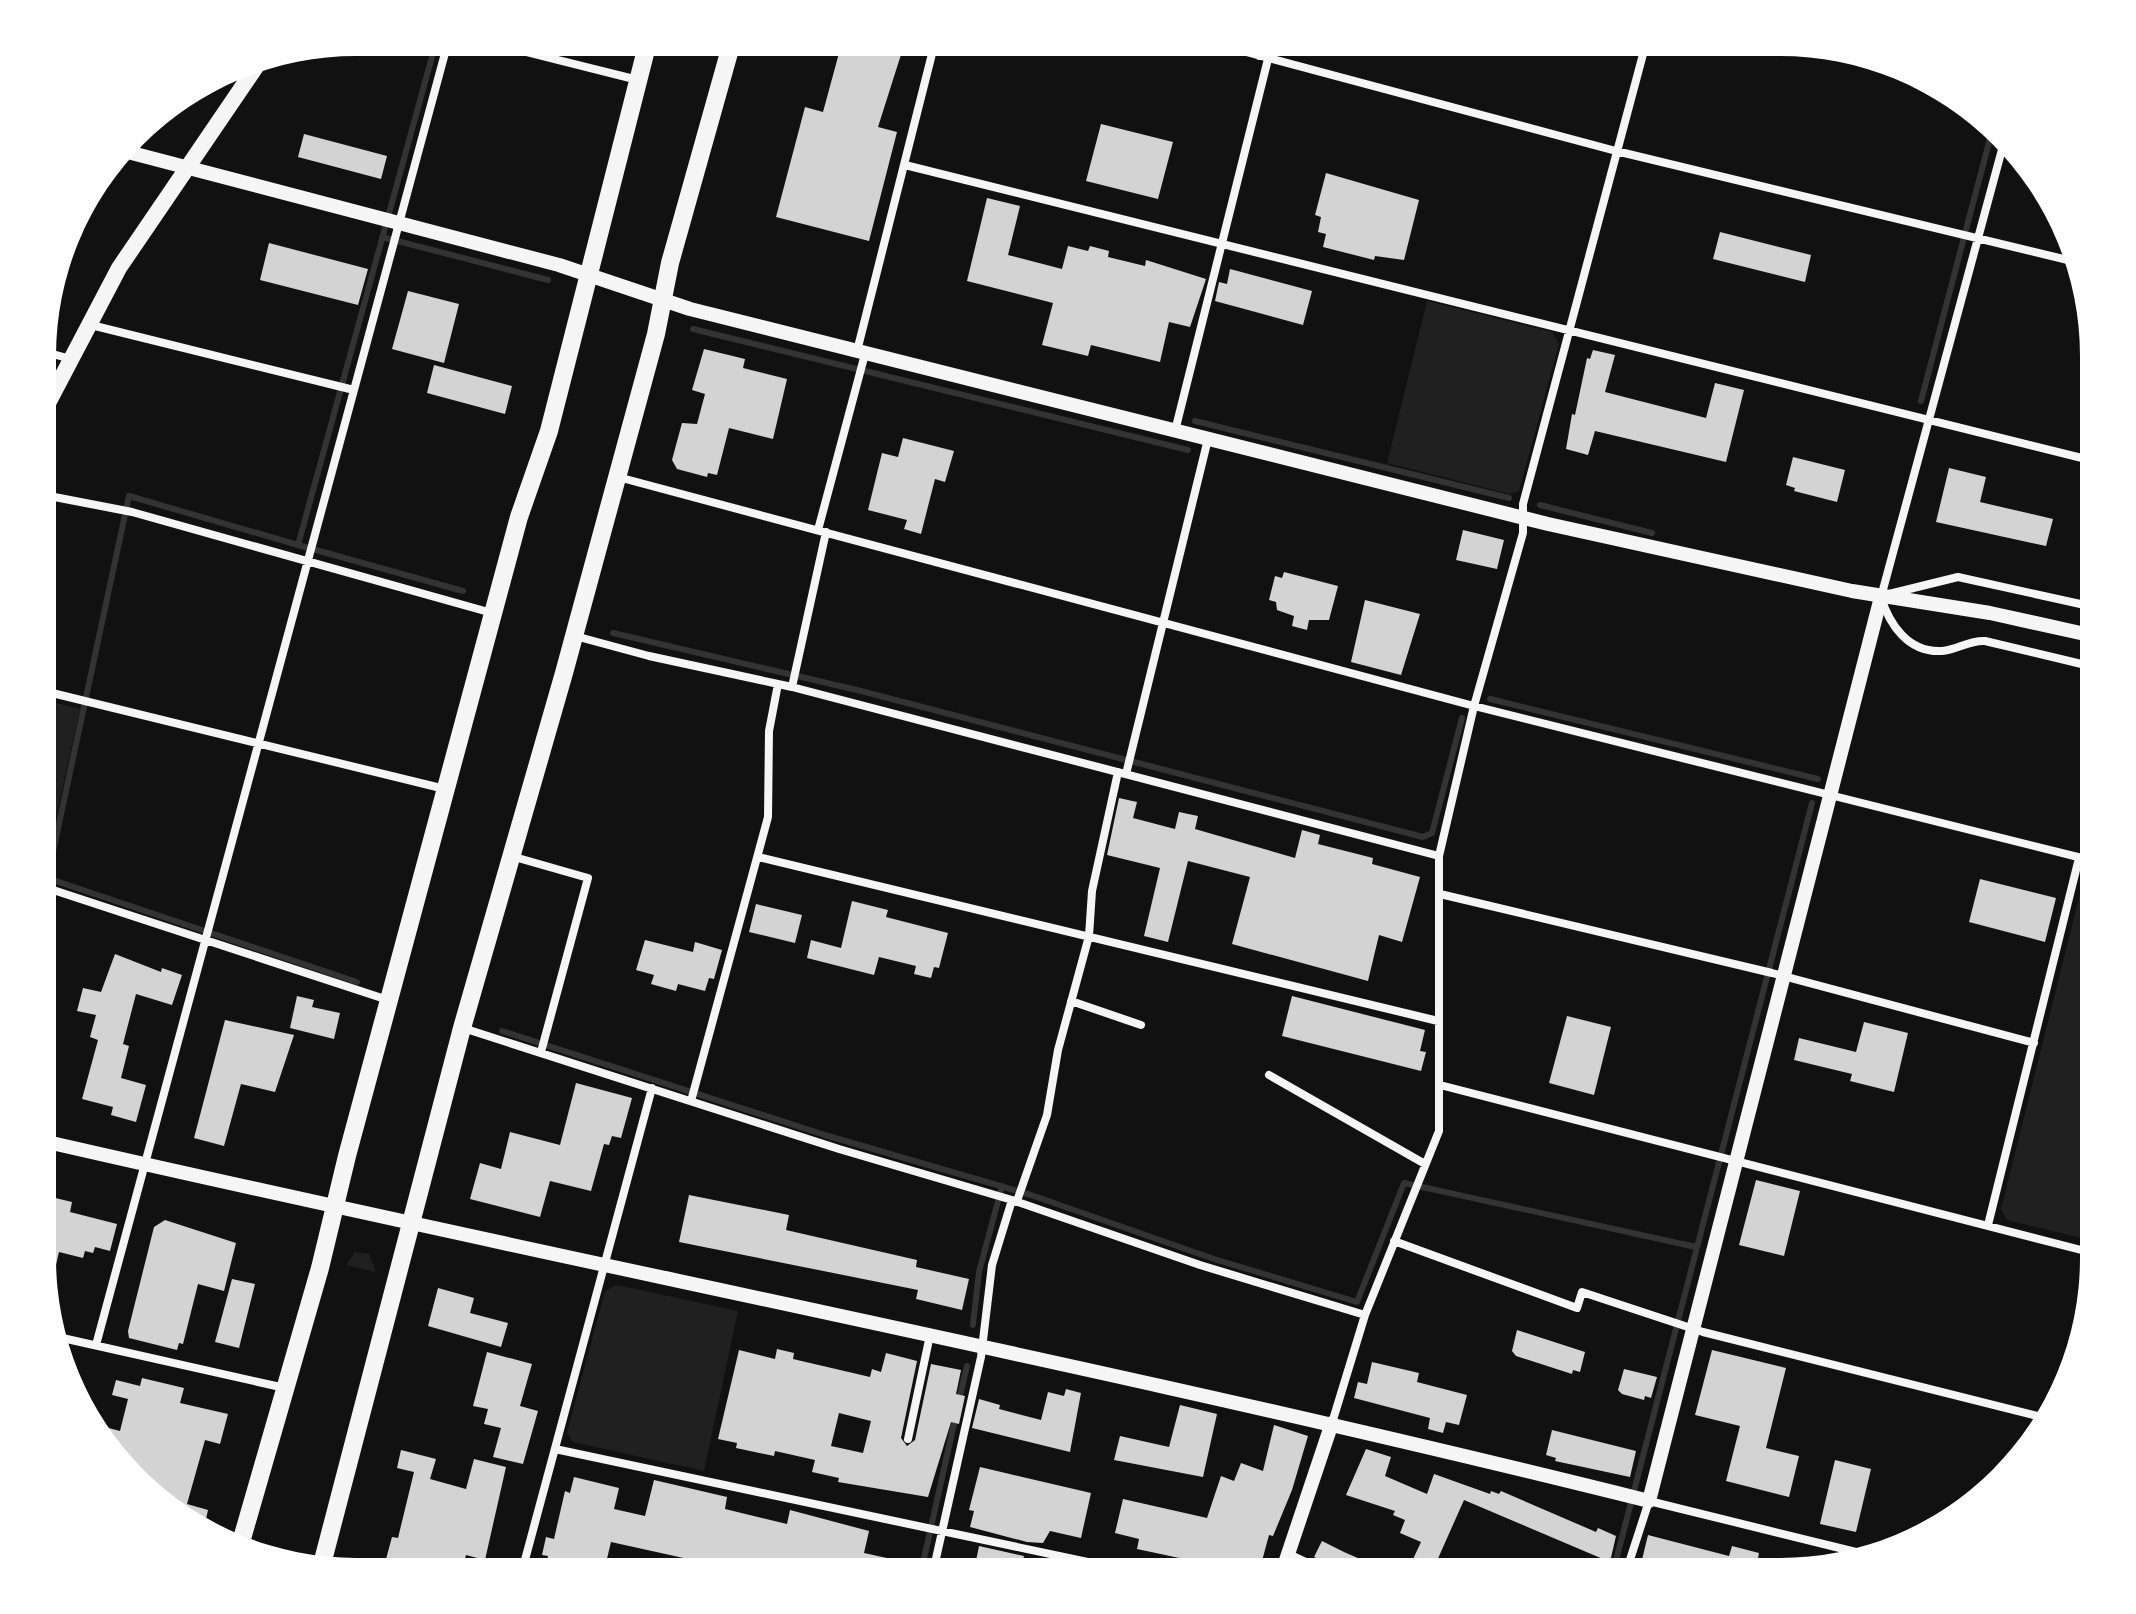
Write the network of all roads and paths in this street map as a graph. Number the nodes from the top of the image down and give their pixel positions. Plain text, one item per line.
1 (444, 56) edge
2 (542, 56) edge
3 (645, 56) edge
4 (728, 56) edge
5 (932, 56) edge
6 (1257, 56) edge
7 (1642, 56) edge
8 (1264, 58) junction
9 (250, 76) edge
10 (639, 80) junction
11 (1616, 151) junction
12 (2000, 153) edge
13 (135, 154) edge
14 (905, 165) junction
15 (186, 167) junction
16 (392, 229) junction
17 (1970, 237) junction
18 (1224, 242) junction
19 (2064, 259) edge
20 (589, 275) junction
21 (663, 300) junction
22 (91, 325) junction
23 (1571, 330) junction
24 (56, 355) edge
25 (72, 359) junction
26 (861, 362) junction
27 (56, 389) edge
28 (350, 389) junction
29 (1930, 418) junction
30 (1175, 431) junction
31 (1208, 439) junction
32 (2080, 457) edge
33 (618, 476) junction
34 (56, 497) edge
35 (1523, 518) junction
36 (822, 531) junction
37 (309, 553) junction
38 (1881, 597) junction
39 (2080, 604) edge
40 (493, 613) junction
41 (1163, 624) junction
42 (2080, 633) edge
43 (574, 635) junction
44 (2080, 664) edge
45 (778, 684) junction
46 (792, 687) junction
47 (56, 694) edge
48 (1474, 706) junction
49 (258, 743) junction
50 (1125, 767) junction
51 (446, 789) junction
52 (1831, 796) junction
53 (511, 856) junction
54 (1439, 856) junction
55 (758, 857) junction
56 (2079, 858) joint
57 (56, 891) edge
58 (1440, 894) junction
59 (207, 935) junction
60 (1089, 936) junction
61 (1774, 974) junction
62 (388, 1000) junction
63 (1071, 1001) junction
64 (1438, 1021) junction
65 (1141, 1025) dead end
66 (462, 1028) junction
67 (2034, 1043) junction
68 (543, 1046) junction
69 (1269, 1075) dead end
70 (1440, 1085) junction
71 (652, 1088) junction
72 (693, 1095) junction
73 (56, 1144) edge
74 (1725, 1158) junction
75 (1425, 1164) junction
76 (146, 1165) junction
77 (1017, 1197) junction
78 (334, 1209) junction
79 (411, 1225) junction
80 (1988, 1225) junction
81 (1394, 1241) junction
82 (2080, 1250) edge
83 (604, 1267) junction
84 (1365, 1315) junction
85 (1683, 1326) junction
86 (930, 1335) junction
87 (67, 1339) edge
88 (96, 1345) junction
89 (983, 1346) junction
90 (286, 1388) junction
91 (2035, 1415) edge
92 (1332, 1423) junction
93 (908, 1439) dead end
94 (555, 1449) junction
95 (1637, 1498) junction
96 (934, 1529) junction
97 (243, 1536) edge
98 (1848, 1550) edge
99 (1289, 1554) junction
100 (324, 1556) edge
101 (526, 1558) edge
102 (933, 1558) edge
103 (1070, 1558) edge
104 (1287, 1558) edge
105 (1297, 1558) edge
106 (1628, 1558) edge

1 - 16 street
2 - 10 street
3 - 10 highway
4 - 21 highway
5 - 14 street
6 - 8 street
7 - 11 street
8 - 11 street
8 - 18 street
9 - 15 main road
10 - 20 highway
11 - 17 street
11 - 23 street
12 - 17 street
13 - 15 street
14 - 18 street
14 - 26 street
15 - 16 street
15 - 22 main road
16 - 20 street
16 - 28 street
17 - 19 street
17 - 29 street
18 - 23 street
18 - 30 street
20 - 21 street
20 - 40 highway
21 - 26 street
21 - 33 highway
22 - 25 main road
22 - 28 street
23 - 29 street
23 - 35 street
24 - 25 street
25 - 27 main road
26 - 30 street
26 - 36 street
28 - 37 street
29 - 32 street
29 - 38 street
30 - 31 street
31 - 35 street
31 - 41 street
33 - 36 street
33 - 43 highway
34 - 37 street
35 - 38 street
35 - 48 street
36 - 41 street
36 - 46 street
37 - 40 street
37 - 49 street
38 - 39 street
38 - 42 street
38 - 44 street
38 - 52 street
40 - 51 highway
41 - 48 street
41 - 50 street
43 - 45 street
43 - 53 highway
45 - 46 street
45 - 55 street
46 - 50 street
47 - 49 street
48 - 52 street
48 - 54 street
49 - 51 street
49 - 59 street
50 - 54 street
50 - 60 street
51 - 62 highway
52 - 56 street
52 - 61 street
53 - 66 highway
53 - 68 street
54 - 58 street
55 - 60 street
55 - 72 street
56 - 67 street
57 - 59 street
58 - 61 street
58 - 64 street
59 - 62 street
59 - 76 street
60 - 63 street
60 - 64 street
61 - 67 street
61 - 74 street
62 - 78 highway
63 - 65 street
63 - 77 street
64 - 70 street
66 - 68 street
66 - 79 highway
67 - 80 street
68 - 71 street
69 - 75 street
70 - 74 street
70 - 75 street
71 - 72 street
71 - 83 street
72 - 77 street
73 - 76 street
74 - 80 street
74 - 85 street
75 - 81 street
76 - 78 street
76 - 88 street
77 - 84 street
77 - 89 street
78 - 79 street
78 - 90 highway
79 - 83 street
79 - 100 highway
80 - 82 street
81 - 84 street
81 - 85 street
83 - 86 street
83 - 94 street
84 - 92 street
85 - 91 street
85 - 95 street
86 - 89 street
86 - 93 street
87 - 88 street
88 - 90 street
89 - 92 street
89 - 96 street
90 - 97 highway
92 - 95 street
92 - 99 street
94 - 96 street
94 - 101 street
95 - 98 street
95 - 106 street
96 - 102 street
96 - 103 street
99 - 104 street
99 - 105 street

